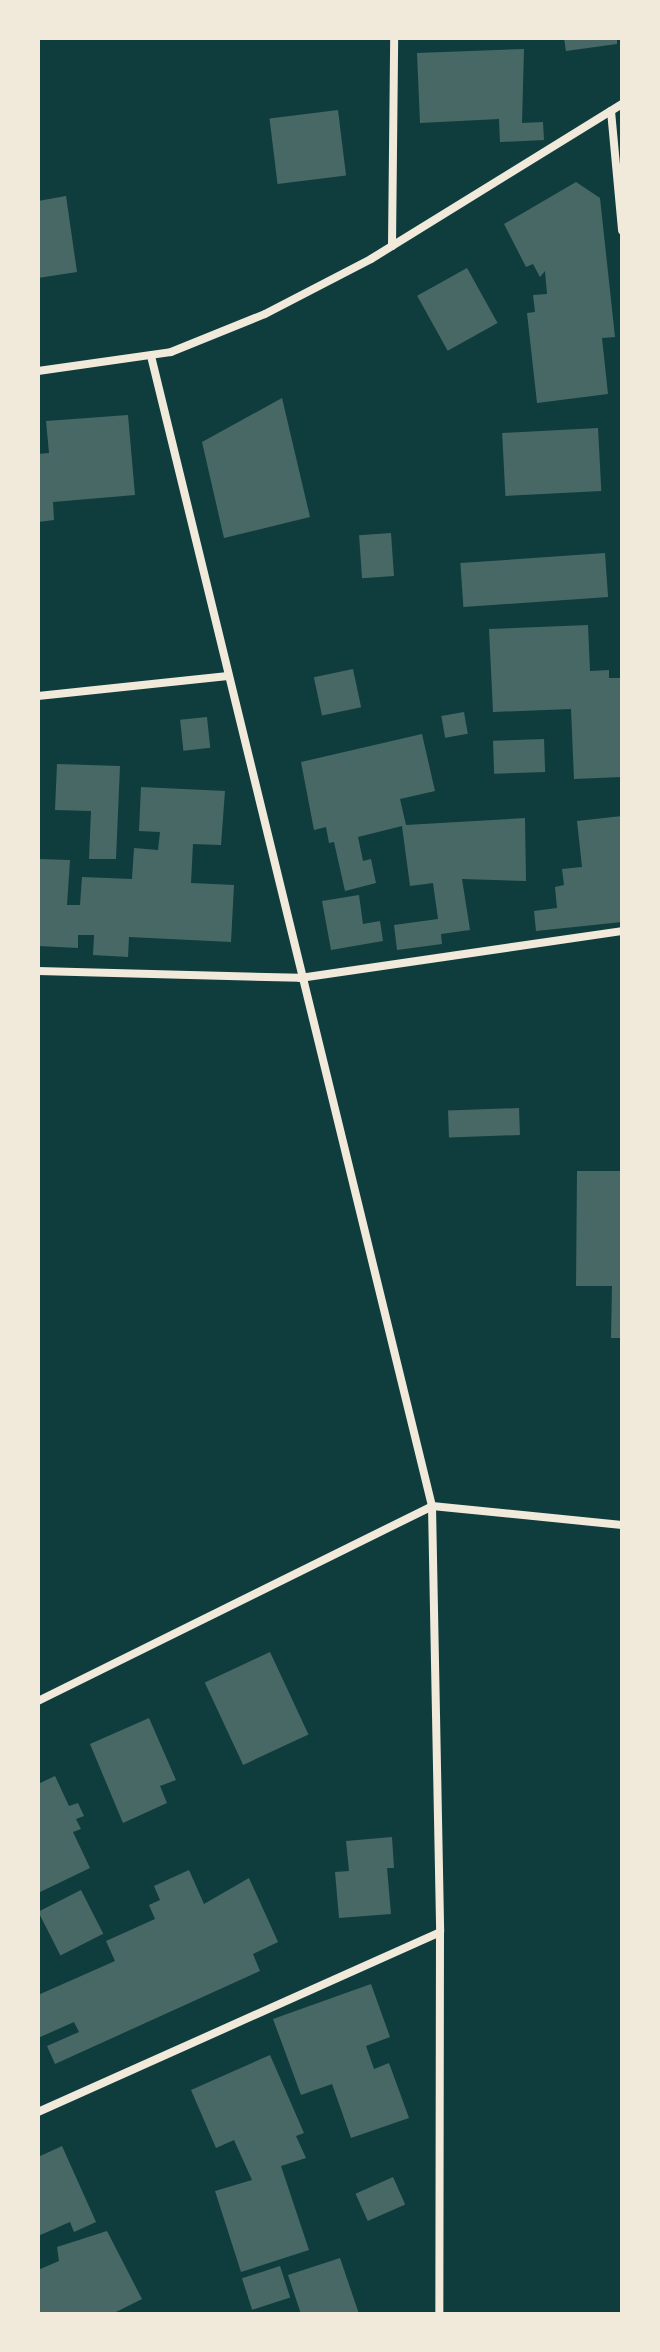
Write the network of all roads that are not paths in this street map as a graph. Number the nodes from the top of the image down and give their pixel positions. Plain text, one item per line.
1 (394, 38) edge
2 (622, 104) edge
3 (611, 111) junction
4 (622, 230) edge
5 (392, 246) junction
6 (151, 356) junction
7 (38, 371) edge
8 (228, 676) junction
9 (38, 696) edge
10 (622, 931) edge
11 (38, 971) edge
12 (300, 978) junction
13 (432, 1506) junction
14 (622, 1525) edge
15 (38, 1701) edge
16 (440, 1932) junction
17 (38, 2112) edge
18 (439, 2314) edge

1 - 5 street
2 - 3 street
3 - 4 street
3 - 5 street
5 - 6 street
6 - 7 street
6 - 8 street
8 - 9 street
8 - 12 street
10 - 12 street
11 - 12 street
12 - 13 street
13 - 14 street
13 - 15 street
13 - 16 street
16 - 17 street
16 - 18 street

